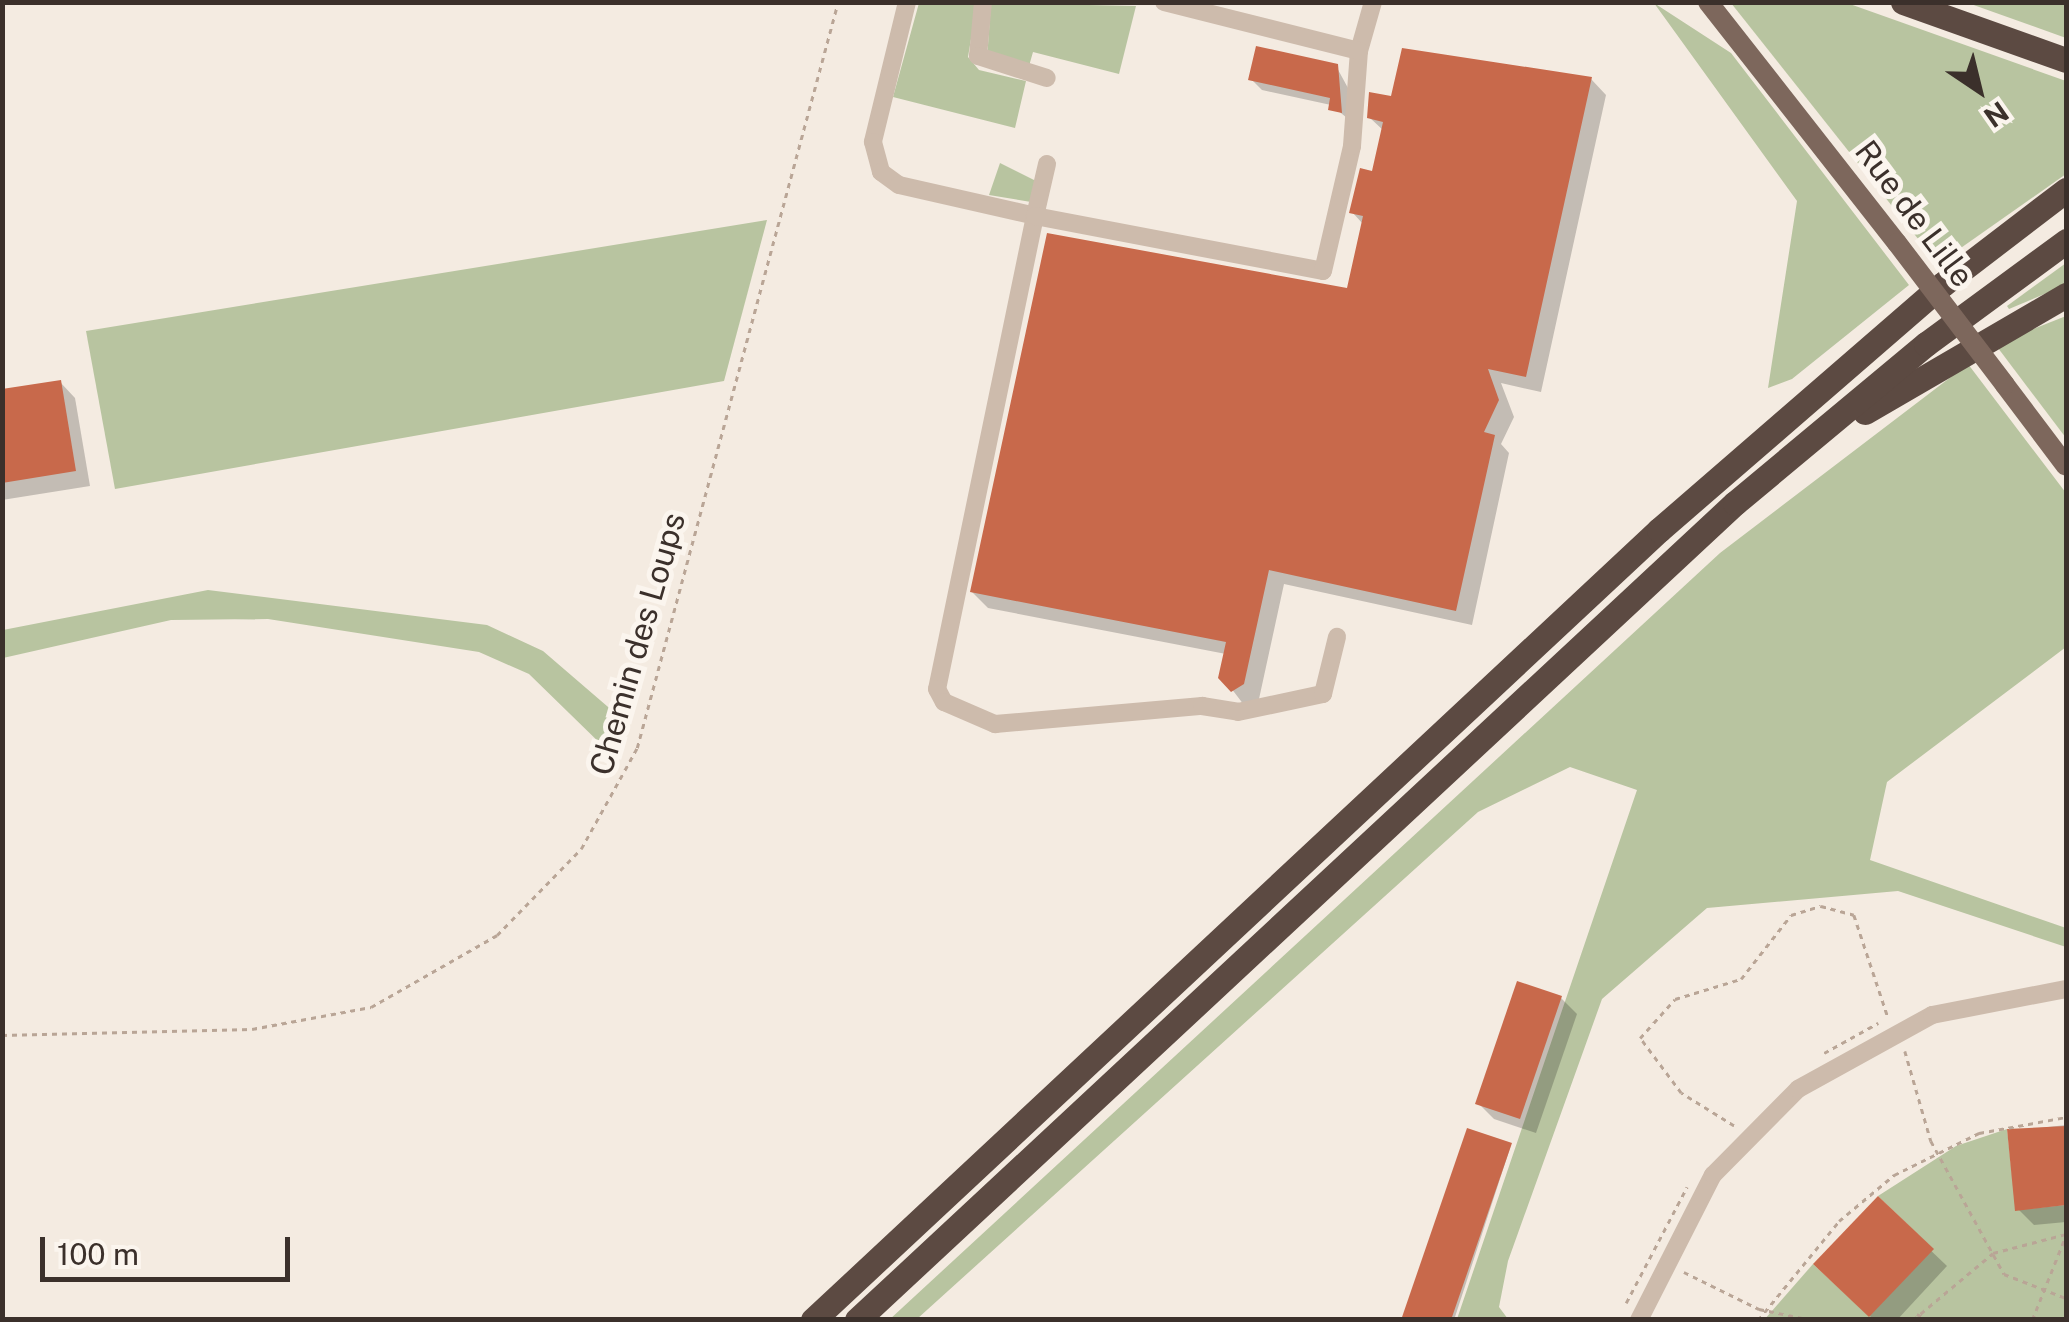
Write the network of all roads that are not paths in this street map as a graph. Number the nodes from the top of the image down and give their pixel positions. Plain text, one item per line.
1 (983, 2) edge
2 (1164, 2) edge
3 (1374, 2) edge
4 (1708, 2) edge
5 (1904, 2) edge
6 (908, 5) edge
7 (1230, 9) edge
8 (1359, 52) junction
9 (2066, 60) edge
10 (1046, 78) dead end
11 (1046, 164) dead end
12 (2066, 190) edge
13 (2066, 205) edge
14 (1035, 216) junction
15 (2066, 241) edge
16 (2066, 295) edge
17 (1846, 368) junction
18 (2066, 466) edge
19 (1634, 596) junction
20 (1337, 637) dead end
21 (2066, 989) edge
22 (813, 1320) edge
23 (857, 1320) edge
24 (1639, 1320) edge

1 - 10 street
2 - 7 street
3 - 8 street
4 - 18 main road, Rue de Lille, bridge
5 - 9 highway
6 - 14 street
7 - 8 street
8 - 14 street
11 - 14 street
12 - 17 highway
13 - 17 highway
14 - 20 street
15 - 19 highway
16 - 19 highway
17 - 22 highway
19 - 23 highway
21 - 24 street

